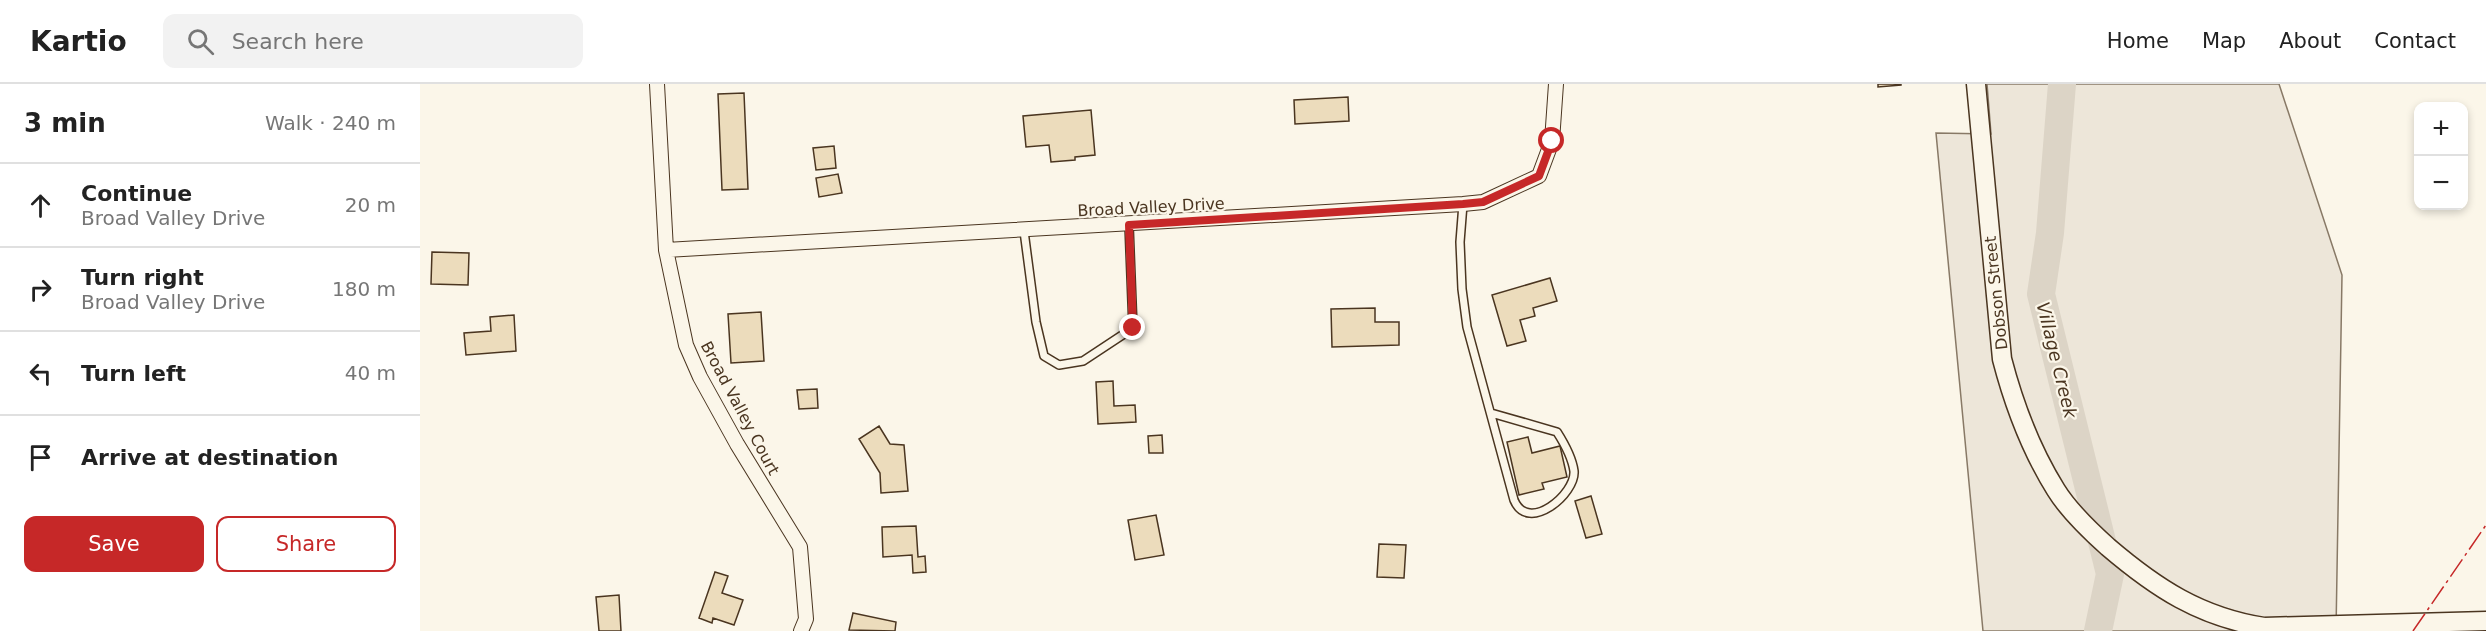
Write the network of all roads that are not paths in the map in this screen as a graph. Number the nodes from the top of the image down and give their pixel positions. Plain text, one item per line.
1 (657, 84) edge
2 (1556, 84) edge
3 (1976, 84) edge
4 (1463, 204) junction
5 (1129, 225) junction
6 (1024, 231) junction
7 (666, 250) junction
8 (1491, 413) junction
9 (2486, 621) edge
10 (801, 631) edge

1 - 7 street, Broad Valley Court
2 - 4 street, Broad Valley Drive
3 - 9 street, Dobson Street
4 - 5 street, Broad Valley Drive
4 - 8 lane
5 - 6 street, Broad Valley Drive
5 - 6 lane
6 - 7 street, Broad Valley Drive
7 - 10 street, Broad Valley Court
8 - 8 lane

